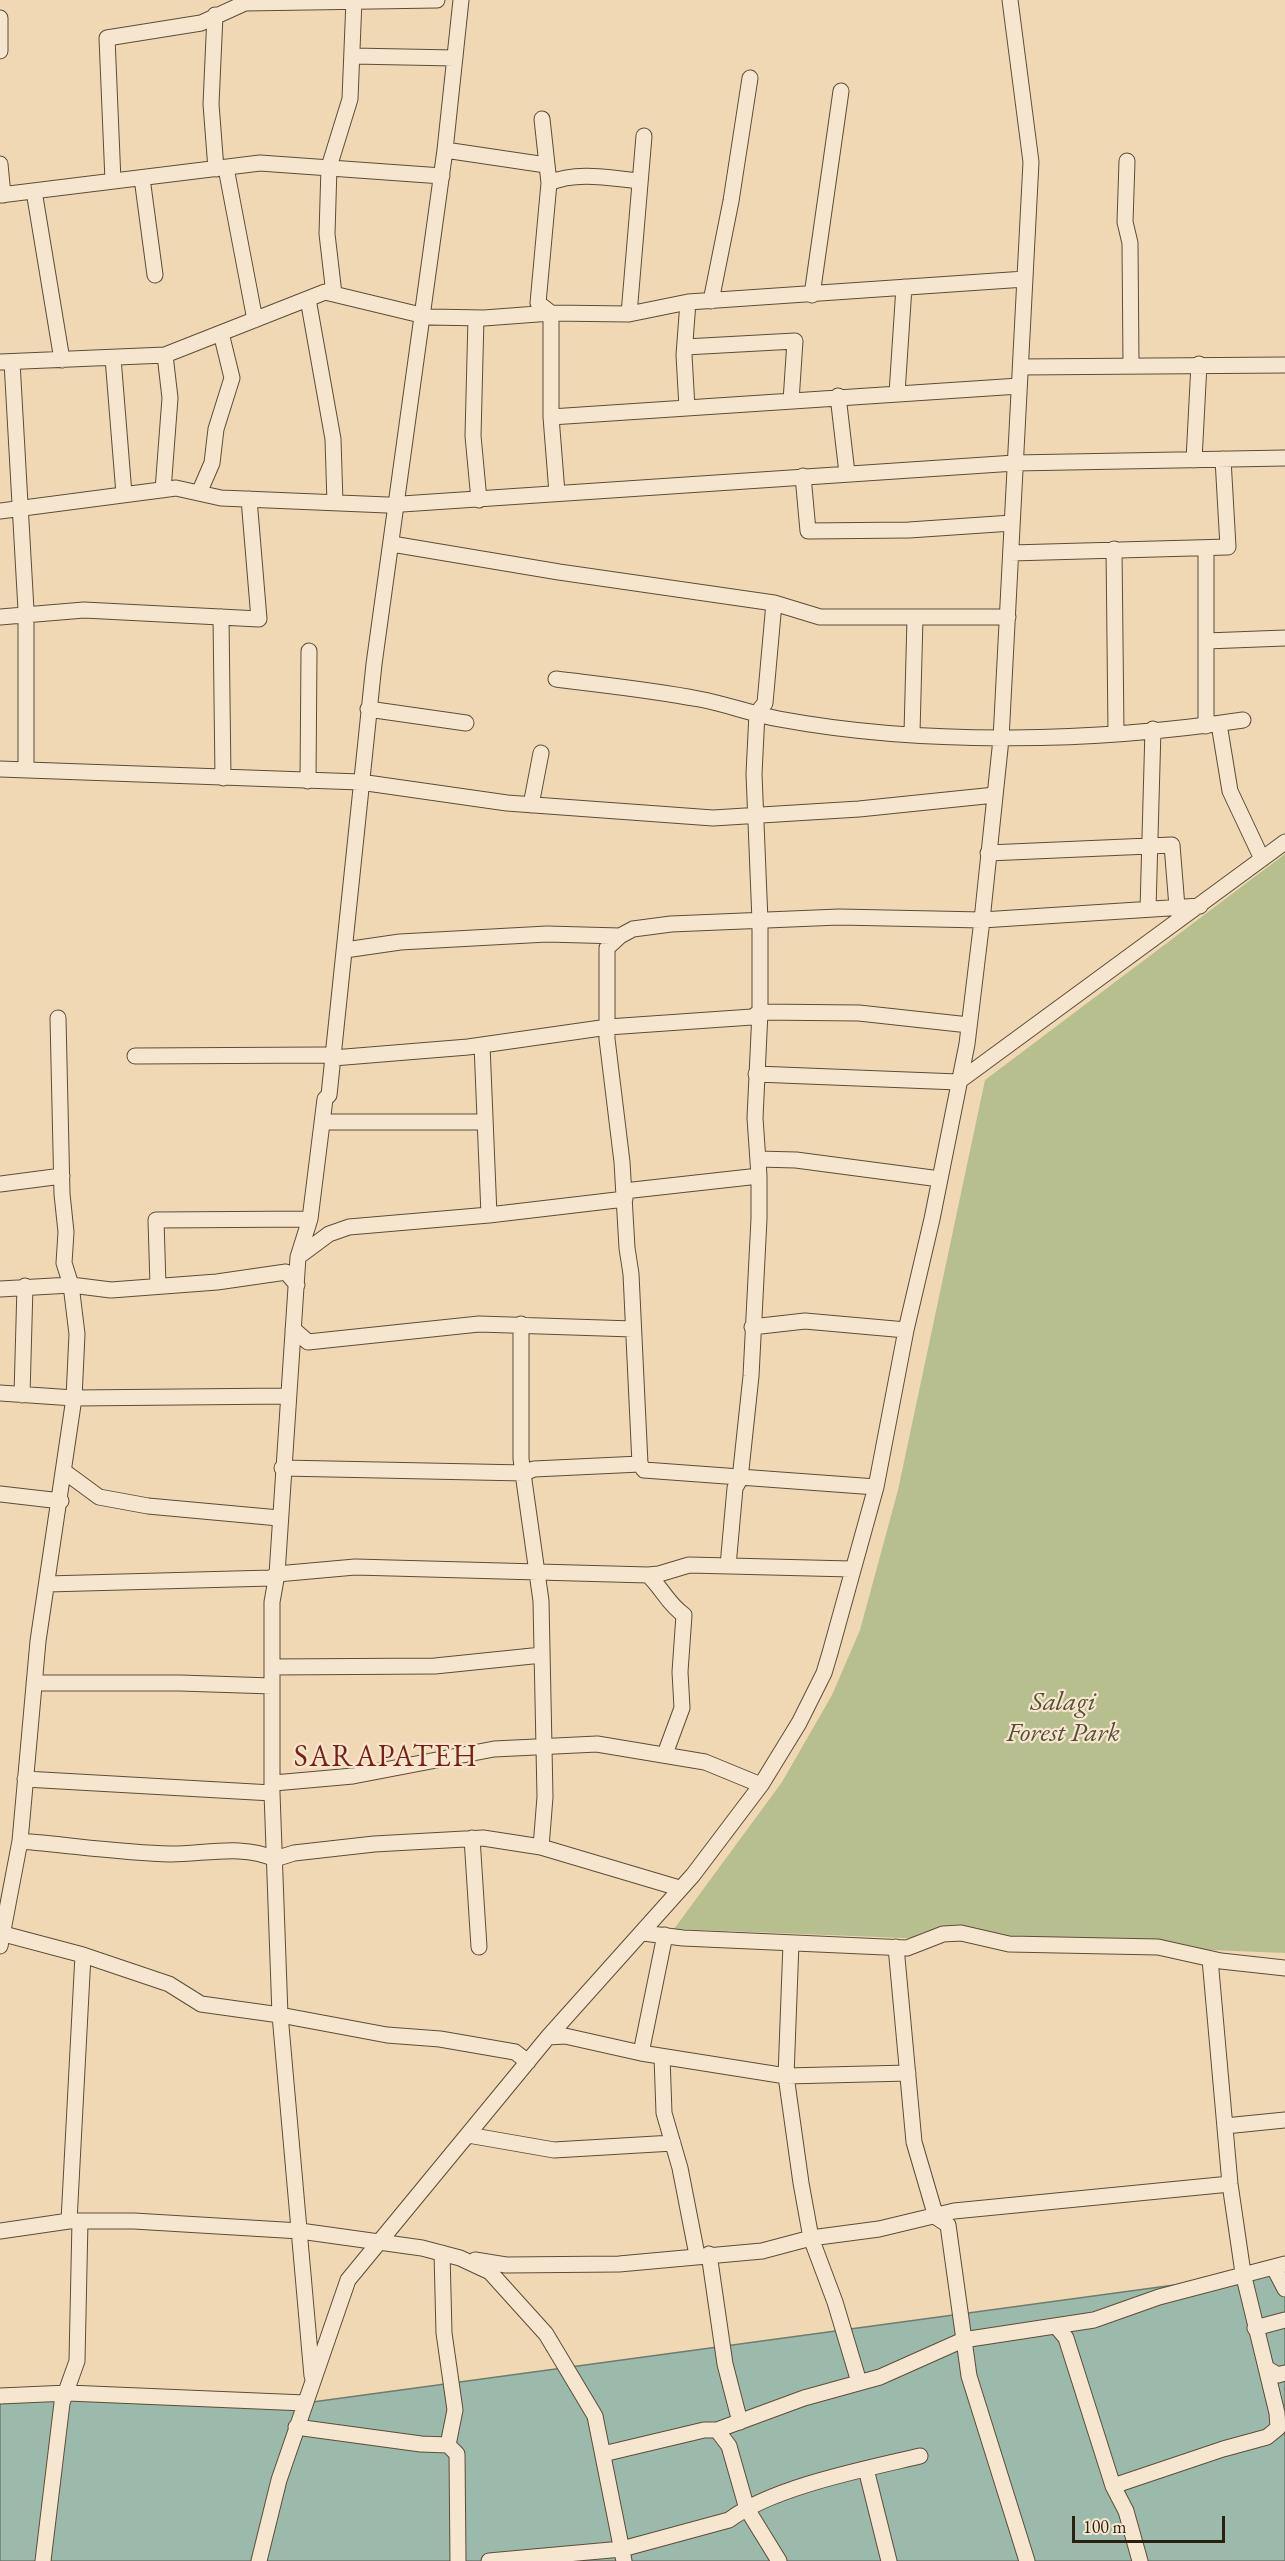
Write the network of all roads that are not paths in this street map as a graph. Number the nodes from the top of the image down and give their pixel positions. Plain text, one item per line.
1 (288, 0) edge
2 (354, 0) edge
3 (437, 0) edge
4 (461, 0) edge
5 (1010, 0) edge
6 (215, 15) junction
7 (0, 18) edge
8 (0, 51) edge
9 (353, 56) junction
10 (455, 58) junction
11 (750, 78) dead end
12 (841, 91) dead end
13 (542, 118) dead end
14 (644, 136) dead end
15 (445, 150) junction
16 (1126, 161) dead end
17 (0, 164) edge
18 (546, 165) junction
19 (329, 167) junction
20 (221, 168) junction
21 (442, 176) junction
22 (142, 178) junction
23 (113, 181) junction
24 (639, 182) junction
25 (549, 183) junction
26 (34, 191) junction
27 (1, 195) edge
28 (155, 275) dead end
29 (1025, 279) junction
30 (904, 287) junction
31 (334, 294) junction
32 (812, 295) junction
33 (308, 299) junction
34 (711, 301) junction
35 (688, 303) junction
36 (551, 313) junction
37 (629, 314) junction
38 (422, 315) junction
39 (476, 318) junction
40 (255, 320) junction
41 (221, 333) junction
42 (684, 347) junction
43 (165, 355) junction
44 (113, 357) junction
45 (62, 360) junction
46 (6, 362) edge
47 (1199, 364) junction
48 (1131, 365) junction
49 (1285, 366) edge
50 (1021, 367) junction
51 (1019, 386) junction
52 (897, 393) junction
53 (838, 396) junction
54 (791, 401) junction
55 (687, 408) junction
56 (551, 417) junction
57 (1285, 458) edge
58 (1223, 459) junction
59 (1194, 460) junction
60 (1016, 463) junction
61 (847, 473) junction
62 (803, 476) junction
63 (163, 490) junction
64 (558, 493) junction
65 (124, 494) junction
66 (199, 494) junction
67 (249, 500) junction
68 (479, 500) junction
69 (335, 503) junction
70 (397, 505) junction
71 (21, 509) junction
72 (0, 512) edge
73 (1012, 523) junction
74 (392, 544) junction
75 (1114, 549) junction
76 (1206, 549) junction
77 (1011, 553) junction
78 (774, 603) junction
79 (26, 613) junction
80 (0, 617) edge
81 (221, 617) junction
82 (1008, 617) junction
83 (915, 618) junction
84 (1285, 638) edge
85 (1206, 641) junction
86 (309, 651) dead end
87 (556, 679) dead end
88 (368, 709) junction
89 (757, 713) junction
90 (1243, 720) dead end
91 (466, 723) dead end
92 (1213, 725) junction
93 (1153, 729) junction
94 (1116, 732) junction
95 (912, 733) junction
96 (1001, 739) junction
97 (541, 753) dead end
98 (0, 769) edge
99 (26, 770) junction
100 (223, 778) junction
101 (308, 781) junction
102 (360, 782) junction
103 (995, 795) junction
104 (531, 805) junction
105 (757, 815) junction
106 (1285, 842) edge
107 (1148, 844) junction
108 (988, 854) junction
109 (1262, 859) junction
110 (1200, 906) junction
111 (1177, 907) junction
112 (1148, 909) junction
113 (982, 920) junction
114 (760, 921) junction
115 (621, 936) junction
116 (345, 950) junction
117 (760, 1012) junction
118 (58, 1018) dead end
119 (969, 1025) junction
120 (608, 1027) junction
121 (482, 1045) junction
122 (135, 1056) dead end
123 (333, 1058) junction
124 (756, 1074) junction
125 (958, 1082) junction
126 (322, 1122) junction
127 (484, 1122) junction
128 (758, 1159) junction
129 (62, 1176) junction
130 (759, 1176) junction
131 (940, 1179) junction
132 (0, 1184) edge
133 (624, 1195) junction
134 (489, 1215) junction
135 (310, 1219) junction
136 (298, 1257) junction
137 (71, 1285) junction
138 (297, 1285) junction
139 (26, 1286) junction
140 (158, 1286) junction
141 (0, 1289) edge
142 (521, 1324) junction
143 (752, 1327) junction
144 (293, 1329) junction
145 (633, 1329) junction
146 (906, 1330) junction
147 (0, 1393) edge
148 (22, 1395) junction
149 (288, 1396) junction
150 (74, 1398) junction
151 (640, 1464) junction
152 (282, 1468) junction
153 (65, 1472) junction
154 (524, 1473) junction
155 (741, 1479) junction
156 (876, 1487) junction
157 (0, 1494) edge
158 (60, 1501) junction
159 (279, 1518) junction
160 (728, 1566) junction
161 (851, 1569) junction
162 (536, 1571) junction
163 (277, 1574) junction
164 (648, 1575) junction
165 (47, 1584) junction
166 (542, 1655) junction
167 (272, 1667) junction
168 (34, 1683) junction
169 (272, 1686) junction
170 (544, 1744) junction
171 (665, 1754) junction
172 (25, 1779) junction
173 (761, 1785) junction
174 (273, 1788) junction
175 (472, 1838) junction
176 (20, 1841) junction
177 (541, 1847) junction
178 (275, 1858) junction
179 (679, 1888) junction
180 (643, 1933) junction
181 (665, 1935) junction
182 (1, 1938) edge
183 (791, 1943) junction
184 (479, 1947) dead end
185 (896, 1947) junction
186 (83, 1956) junction
187 (1210, 1959) junction
188 (1285, 1968) edge
189 (280, 2015) junction
190 (548, 2037) junction
191 (641, 2053) junction
192 (662, 2057) junction
193 (528, 2062) junction
194 (908, 2073) junction
195 (786, 2076) junction
196 (1285, 2121) edge
197 (1225, 2126) junction
198 (468, 2135) junction
199 (673, 2143) junction
200 (1230, 2184) junction
201 (936, 2217) junction
202 (75, 2221) junction
203 (0, 2231) edge
204 (300, 2231) junction
205 (811, 2238) junction
206 (380, 2241) junction
207 (442, 2253) junction
208 (703, 2255) junction
209 (460, 2258) junction
210 (1280, 2266) edge
211 (1243, 2273) junction
212 (1285, 2289) edge
213 (1285, 2320) edge
214 (1056, 2326) junction
215 (1255, 2328) junction
216 (963, 2340) junction
217 (1266, 2368) junction
218 (1285, 2373) edge
219 (312, 2382) junction
220 (859, 2382) junction
221 (68, 2393) junction
222 (0, 2396) edge
223 (305, 2403) junction
224 (740, 2422) junction
225 (296, 2427) junction
226 (717, 2430) junction
227 (448, 2445) junction
228 (603, 2454) junction
229 (920, 2456) dead end
230 (866, 2469) junction
231 (1113, 2486) junction
232 (747, 2509) junction
233 (623, 2555) edge
234 (43, 2561) edge
235 (259, 2561) edge
236 (459, 2561) edge
237 (489, 2561) edge
238 (779, 2561) edge
239 (889, 2561) edge
240 (1028, 2561) edge
241 (1140, 2561) edge

1 - 2 street
1 - 6 street
2 - 3 street
2 - 9 street
4 - 10 street
5 - 29 street
6 - 20 street
6 - 23 street
7 - 8 street
9 - 10 street
9 - 19 street
10 - 15 street
11 - 34 street
12 - 32 street
13 - 18 street
14 - 24 street
15 - 18 street
15 - 21 street
16 - 48 street
17 - 27 street
18 - 25 street
19 - 20 street
19 - 21 street
19 - 31 street
20 - 22 street
20 - 40 street
21 - 38 street
22 - 23 street
22 - 28 street
23 - 26 street
24 - 25 street
24 - 37 street
25 - 36 street
26 - 27 street
26 - 45 street
29 - 30 street
29 - 50 street
30 - 32 street
30 - 52 street
31 - 33 street
31 - 38 street
32 - 34 street
33 - 40 street
33 - 69 street
34 - 35 street
35 - 37 street
35 - 42 street
36 - 37 street
36 - 39 street
36 - 56 street
38 - 39 street
38 - 70 street
39 - 68 street
40 - 41 street
41 - 43 street
41 - 66 street
42 - 54 street
42 - 55 street
43 - 44 street
43 - 63 street
44 - 45 street
44 - 65 street
45 - 46 street
46 - 71 street
47 - 48 street
47 - 49 street
47 - 59 street
48 - 50 street
50 - 51 street
51 - 52 street
51 - 60 street
52 - 53 street
53 - 54 street
53 - 61 street
54 - 55 street
55 - 56 street
56 - 64 street
57 - 58 street
58 - 59 street
58 - 76 street
59 - 60 street
60 - 61 street
60 - 73 street
61 - 62 street
62 - 64 street
62 - 73 street
63 - 65 street
63 - 66 street
64 - 68 street
65 - 71 street
66 - 67 street
67 - 69 street
67 - 81 street
68 - 70 street
69 - 70 street
70 - 74 street
71 - 72 street
71 - 79 street
73 - 77 street
74 - 78 street
74 - 88 street
75 - 76 street
75 - 77 street
75 - 94 street
76 - 85 street
77 - 82 street
78 - 83 street
78 - 89 street
79 - 80 street
79 - 81 street
79 - 99 street
81 - 100 street
82 - 83 street
82 - 96 street
83 - 95 street
84 - 85 street
85 - 92 street
86 - 101 street
87 - 89 street
88 - 91 street
88 - 102 street
89 - 95 street
89 - 105 street
90 - 92 street
92 - 93 street
92 - 109 street
93 - 94 street
93 - 107 street
94 - 96 street
95 - 96 street
96 - 103 street
97 - 104 street
98 - 99 street
99 - 100 street
100 - 101 street
101 - 102 street
102 - 104 street
102 - 116 street
103 - 105 street
103 - 108 street
104 - 105 street
105 - 114 street
106 - 109 street
107 - 108 street
107 - 111 street
107 - 112 street
108 - 113 street
109 - 110 street
110 - 111 street
110 - 125 street
111 - 112 street
112 - 113 street
113 - 114 street
113 - 119 street
114 - 115 street
114 - 117 street
115 - 116 street
115 - 120 street
116 - 123 street
117 - 119 street
117 - 120 street
117 - 124 street
118 - 129 street
119 - 125 street
120 - 121 street
120 - 133 street
121 - 123 street
121 - 127 street
122 - 123 street
123 - 126 street
124 - 125 street
124 - 128 street
125 - 131 street
126 - 127 street
126 - 135 street
127 - 134 street
128 - 130 street
128 - 131 street
129 - 132 street
129 - 137 street
130 - 133 street
130 - 143 street
131 - 146 street
133 - 134 street
133 - 145 street
134 - 136 street
135 - 136 street
135 - 140 street
136 - 138 street
137 - 139 street
137 - 140 street
137 - 150 street
138 - 140 street
138 - 144 street
139 - 141 street
139 - 148 street
142 - 144 street
142 - 145 street
142 - 154 street
143 - 146 street
143 - 155 street
144 - 149 street
145 - 151 street
146 - 156 street
147 - 148 street
148 - 150 street
149 - 150 street
149 - 152 street
150 - 153 street
151 - 154 street
151 - 155 street
152 - 154 street
152 - 159 street
153 - 158 street
153 - 159 street
154 - 162 street
155 - 156 street
155 - 160 street
156 - 161 street
157 - 158 street
158 - 165 street
159 - 163 street
160 - 161 street
160 - 164 street
161 - 173 street
162 - 163 street
162 - 164 street
162 - 166 street
163 - 165 street
163 - 167 street
164 - 171 street
165 - 168 street
166 - 167 street
166 - 170 street
167 - 169 street
168 - 169 street
168 - 172 street
169 - 174 street
170 - 171 street
170 - 174 street
170 - 177 street
171 - 173 street
172 - 174 street
172 - 176 street
173 - 179 street
174 - 178 street
175 - 177 street
175 - 178 street
175 - 184 street
176 - 178 street
176 - 182 street
177 - 179 street
178 - 189 street
179 - 180 street
180 - 181 street
180 - 190 street
181 - 183 street
181 - 191 street
182 - 186 street
183 - 185 street
183 - 195 street
185 - 187 street
185 - 194 street
186 - 189 street
186 - 202 street
187 - 188 street
187 - 197 street
189 - 193 street
189 - 204 street
190 - 191 street
190 - 193 street
191 - 192 street
192 - 195 street
192 - 199 street
193 - 198 street
194 - 195 street
194 - 201 street
195 - 205 street
196 - 197 street
197 - 200 street
198 - 199 street
198 - 206 street
199 - 208 street
200 - 201 street
200 - 211 street
201 - 205 street
201 - 216 street
202 - 203 street
202 - 204 street
202 - 221 street
204 - 206 street
204 - 219 street
205 - 208 street
205 - 220 street
206 - 207 street
206 - 219 street
207 - 209 street
207 - 227 street
208 - 209 street
208 - 224 street
209 - 228 street
210 - 211 street
210 - 212 street
211 - 214 street
211 - 215 street
213 - 215 street
214 - 216 street
214 - 231 street
215 - 217 street
216 - 220 street
216 - 240 street
217 - 218 street
217 - 231 street
219 - 223 street
220 - 224 street
221 - 222 street
221 - 223 street
221 - 234 street
223 - 225 street
224 - 226 street
225 - 227 street
225 - 235 street
226 - 228 street
226 - 232 street
227 - 236 street
228 - 233 street
229 - 230 street
230 - 232 street
230 - 239 street
231 - 241 street
232 - 233 street
232 - 238 street
233 - 237 street

